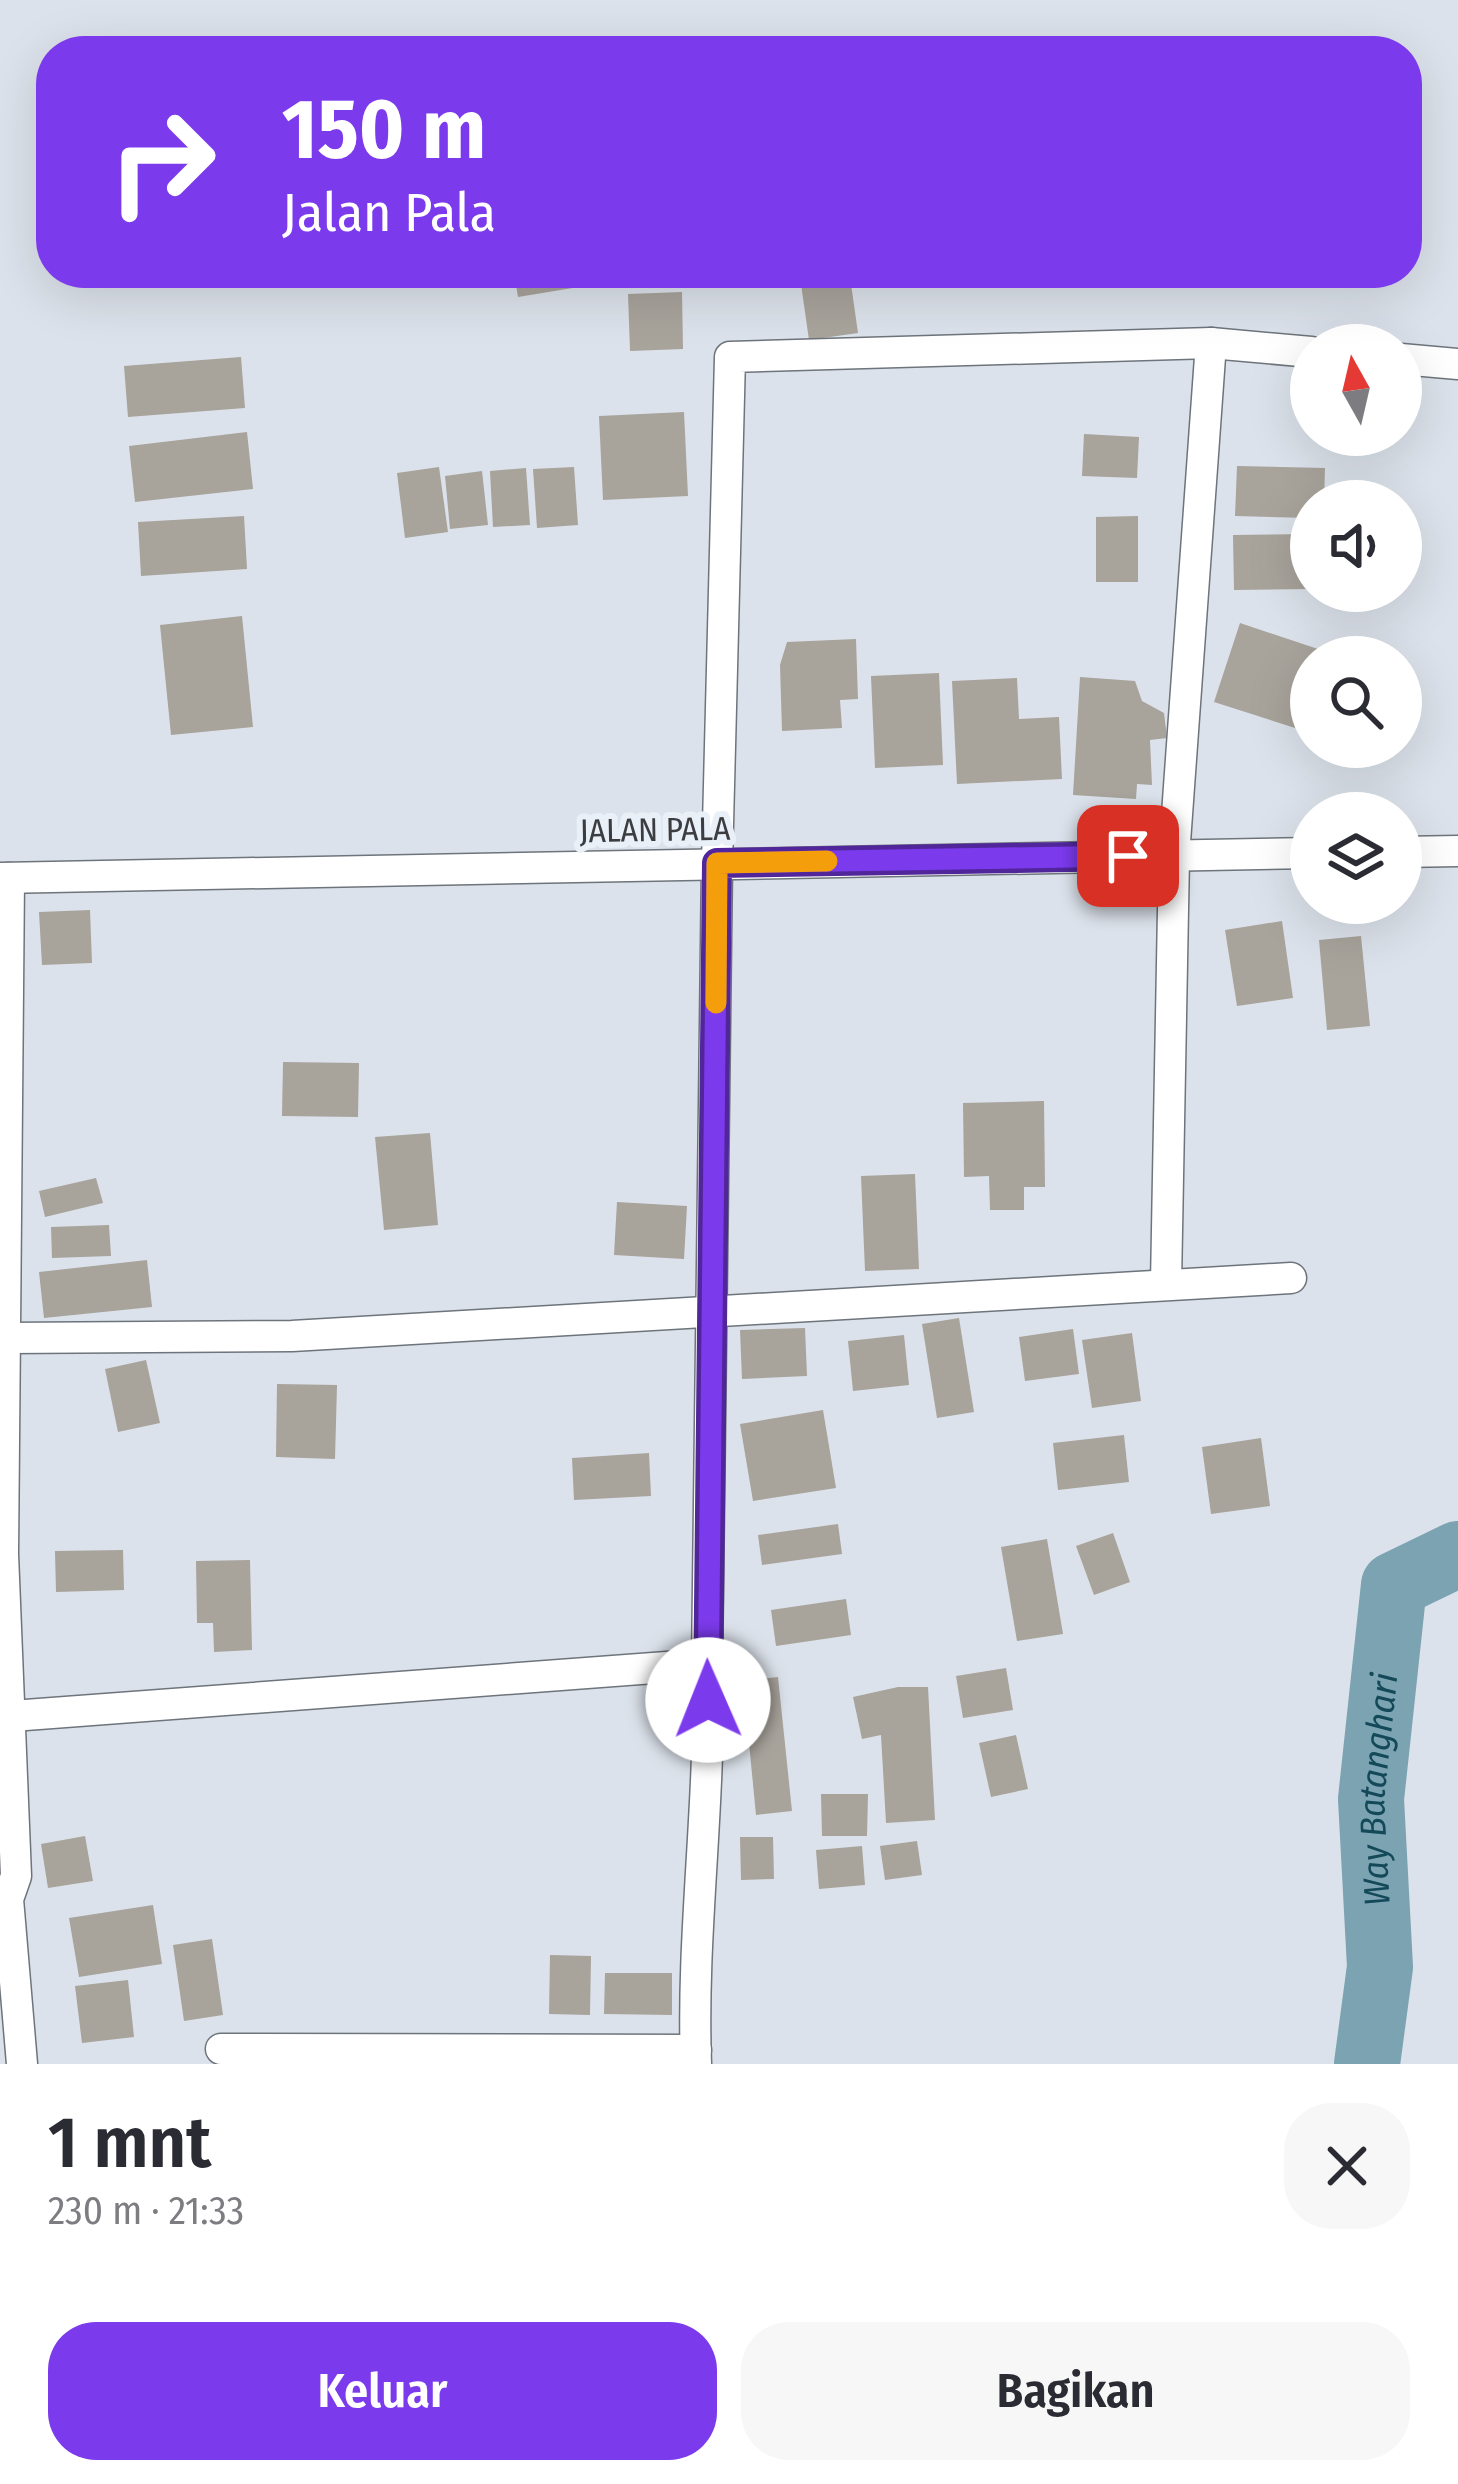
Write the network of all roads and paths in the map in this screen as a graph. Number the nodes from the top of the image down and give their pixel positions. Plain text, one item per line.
1 (1211, 343) junction
2 (1290, 350) edge
3 (1422, 361) edge
4 (1458, 364) edge
5 (1458, 851) edge
6 (1422, 852) edge
7 (1290, 853) edge
8 (1174, 856) junction
9 (717, 863) junction
10 (5, 878) edge
11 (1291, 1278) dead end
12 (1166, 1284) junction
13 (711, 1312) junction
14 (8, 1338) junction
15 (706, 1664) junction
16 (12, 1716) junction
17 (4, 1899) edge
18 (221, 2050) dead end
19 (696, 2057) edge
20 (22, 2064) edge

1 - 2 street
1 - 8 street
1 - 9 street
3 - 4 street
5 - 6 street
7 - 8 street, JALAN PALA
8 - 9 street, JALAN PALA
8 - 12 street
9 - 10 street, JALAN PALA
9 - 13 street
10 - 14 street
11 - 12 street
12 - 13 street
13 - 14 street
13 - 15 street
14 - 16 street
15 - 16 street
15 - 19 street
16 - 17 street
17 - 20 street
18 - 19 street

